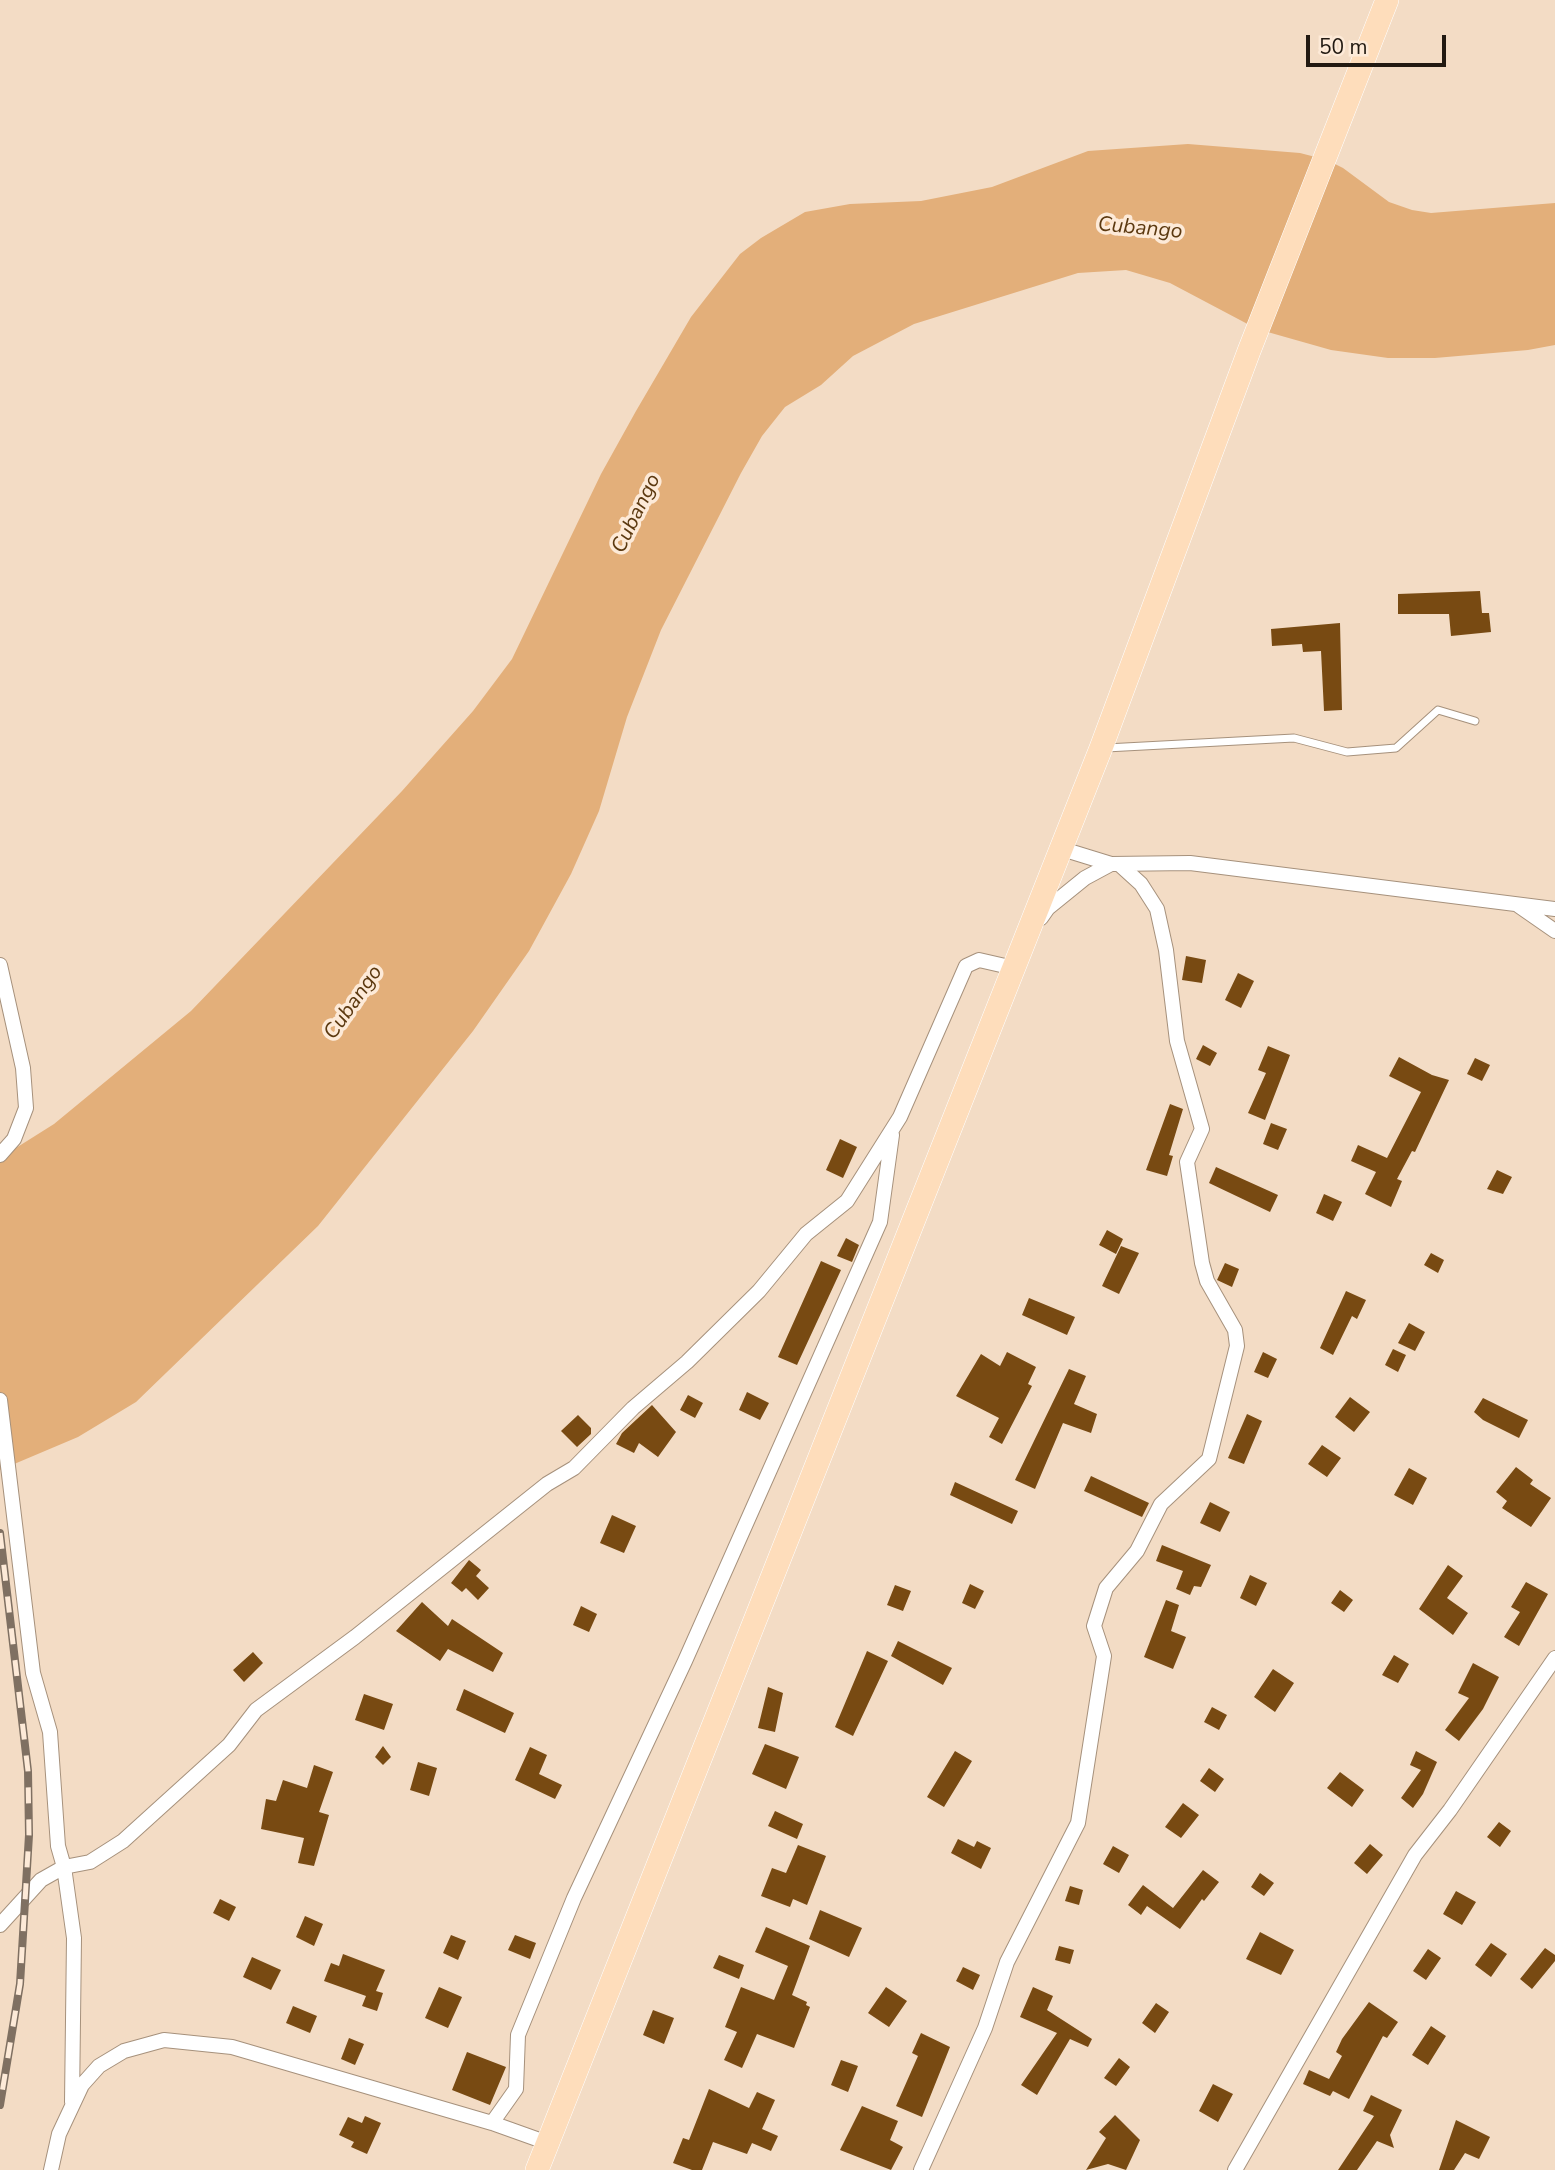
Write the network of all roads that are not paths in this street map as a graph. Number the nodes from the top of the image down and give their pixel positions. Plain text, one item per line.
1 (1387, 0) edge
2 (1475, 721) dead end
3 (1101, 748) junction
4 (1059, 849) junction
5 (1115, 864) junction
6 (1519, 906) junction
7 (1555, 909) edge
8 (1555, 931) edge
9 (1023, 943) junction
10 (0, 965) edge
11 (1014, 968) junction
12 (892, 1130) junction
13 (0, 1155) edge
14 (0, 1400) edge
15 (1555, 1658) edge
16 (64, 1867) junction
17 (0, 1925) edge
18 (72, 2102) junction
19 (492, 2123) junction
20 (548, 2143) junction
21 (51, 2170) edge
22 (537, 2170) edge
23 (921, 2170) edge
24 (1235, 2170) edge

1 - 3 main road
2 - 3 lane
3 - 4 main road
4 - 5 street
4 - 9 main road
5 - 6 street
5 - 9 street
5 - 23 street
6 - 7 street
6 - 8 street
9 - 11 main road
10 - 13 street
11 - 12 street
11 - 20 main road
12 - 16 street
12 - 19 street
14 - 16 street
15 - 24 street
16 - 17 street
16 - 18 street
18 - 19 street
18 - 21 street
19 - 20 street
20 - 22 main road

